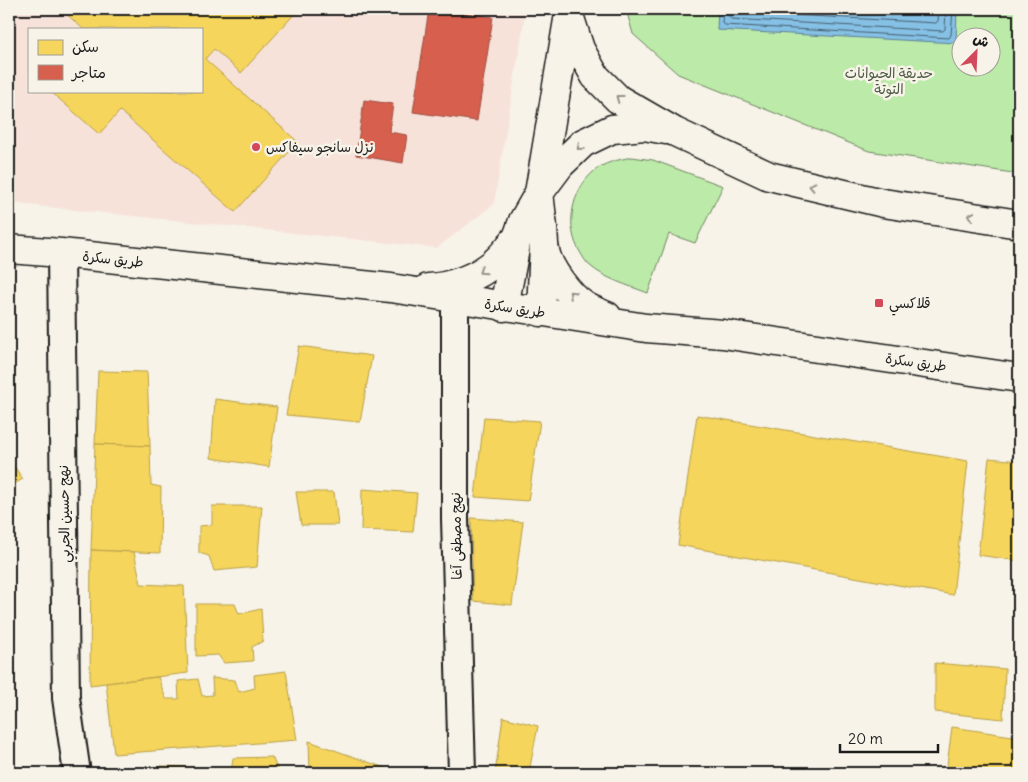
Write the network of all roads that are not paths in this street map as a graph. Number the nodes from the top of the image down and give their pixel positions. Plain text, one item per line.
1 (569, 12) edge
2 (675, 132) junction
3 (539, 193) junction
4 (1019, 224) edge
5 (517, 238) junction
6 (544, 244) junction
7 (9, 250) edge
8 (61, 253) junction
9 (391, 288) junction
10 (455, 298) junction
11 (504, 306) junction
12 (541, 312) junction
13 (646, 328) junction
14 (1019, 378) edge
15 (77, 773) edge
16 (462, 773) edge

2 -> 1 main road
1 - 3 main road
2 -> 3 main road
4 -> 2 main road
3 - 5 main road
3 - 6 main road
5 -> 9 main road
5 - 11 main road
6 - 12 main road
13 -> 6 main road
7 - 8 main road, طريق سكرة
8 - 9 main road, طريق سكرة
8 - 15 street, نهج حسين الجربي
9 - 10 main road, طريق سكرة
10 - 11 main road, طريق سكرة
10 - 16 street, نهج مصطفى آغا
11 - 12 main road, طريق سكرة
12 - 13 main road, طريق سكرة
13 - 14 main road, طريق سكرة

